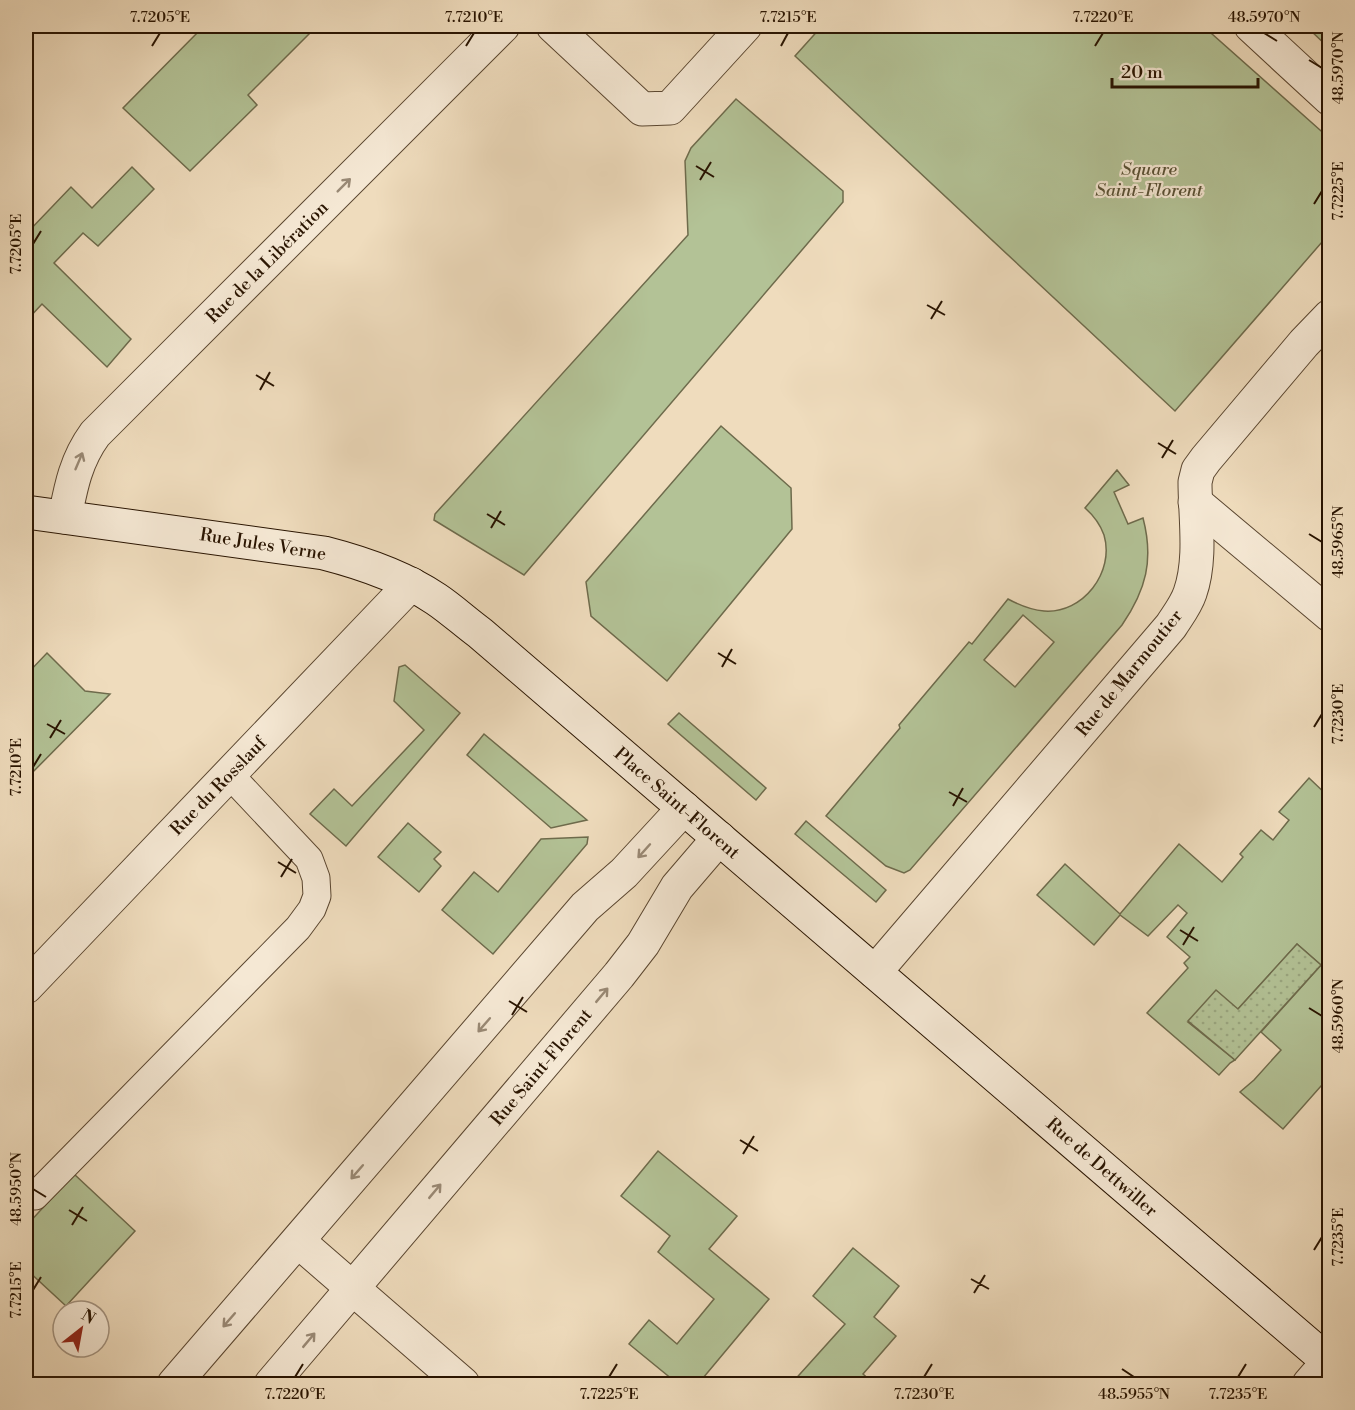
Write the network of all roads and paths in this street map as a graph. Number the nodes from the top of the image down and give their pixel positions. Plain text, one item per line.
1 (503, 26) edge
2 (552, 26) edge
3 (745, 26) edge
4 (1251, 26) edge
5 (1329, 99) edge
6 (1329, 316) edge
7 (1195, 502) junction
8 (26, 512) edge
9 (65, 517) junction
10 (411, 584) junction
11 (1329, 615) edge
12 (480, 633) joint
13 (229, 774) junction
14 (684, 808) junction
15 (719, 838) junction
16 (875, 972) junction
17 (26, 987) edge
18 (35, 1196) dead end
19 (298, 1241) junction
20 (352, 1289) junction
21 (1322, 1370) edge
22 (174, 1384) edge
23 (271, 1384) edge
24 (463, 1384) edge

9 -> 1 street, Rue de la Libération
2 - 3 street
4 - 5 street
6 - 7 street, Rue de Marmoutier
7 - 11 street
7 - 16 street, Rue de Marmoutier
8 - 9 street, Rue Jules Verne
9 - 10 street, Rue Jules Verne
10 - 12 street, Rue Jules Verne
10 - 13 street, Rue du Rosslauf
12 - 14 street, Place Saint-Florent
13 - 17 street, Rue du Rosslauf
13 - 18 lane
14 - 15 street, Place Saint-Florent
14 -> 19 street
15 - 16 street, Place Saint-Florent
20 -> 15 street, Rue Saint-Florent
16 - 21 street, Rue de Dettwiller
19 - 20 street
19 -> 22 street
23 -> 20 street, Rue Saint-Florent
20 - 24 street

